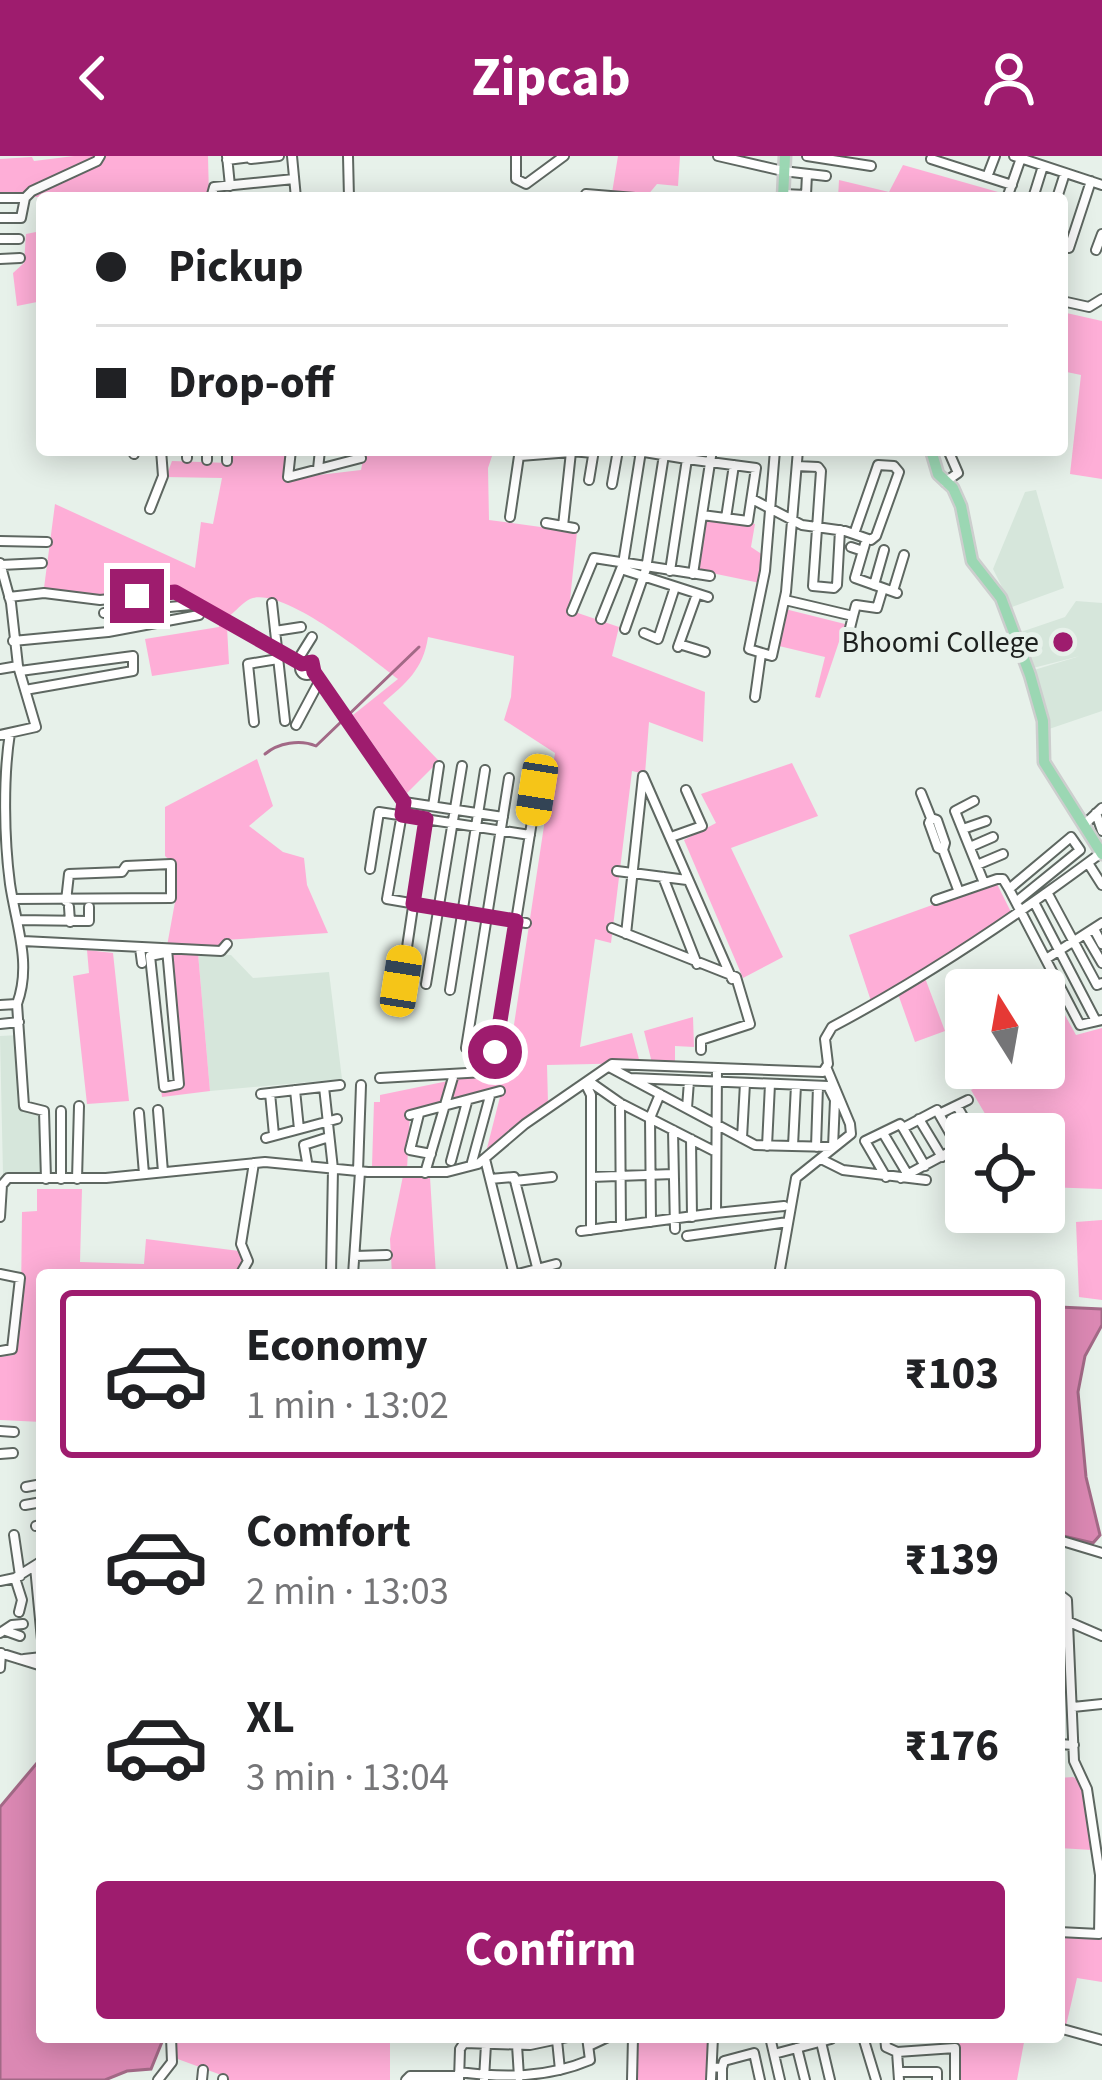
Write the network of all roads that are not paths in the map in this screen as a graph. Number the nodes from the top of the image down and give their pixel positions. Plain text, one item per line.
1 (100, 156) edge
2 (279, 156) edge
3 (292, 156) edge
4 (348, 156) edge
5 (516, 156) edge
6 (564, 156) edge
7 (718, 156) edge
8 (785, 156) edge
9 (807, 156) edge
10 (971, 156) edge
11 (995, 156) edge
12 (1017, 157) edge
13 (227, 158) edge
14 (251, 158) edge
15 (931, 159) dead end
16 (945, 159) edge
17 (871, 166) dead end
18 (1043, 166) junction
19 (966, 170) junction
20 (783, 171) junction
21 (1065, 173) junction
22 (806, 174) junction
23 (826, 176) dead end
24 (988, 177) junction
25 (294, 179) junction
26 (253, 183) junction
27 (1097, 183) edge
28 (1012, 185) junction
29 (230, 186) junction
30 (213, 192) edge
31 (295, 192) edge
32 (349, 192) edge
33 (783, 192) edge
34 (808, 192) edge
35 (1009, 192) edge
36 (1035, 192) edge
37 (1059, 192) edge
38 (0, 198) edge
39 (25, 198) junction
40 (0, 218) edge
41 (1102, 234) edge
42 (0, 239) edge
43 (19, 239) dead end
44 (1069, 248) dead end
45 (1096, 250) dead end
46 (0, 259) edge
47 (20, 259) dead end
48 (1102, 299) edge
49 (1068, 303) edge
50 (161, 456) edge
51 (290, 456) edge
52 (319, 456) edge
53 (349, 456) edge
54 (519, 456) edge
55 (570, 456) edge
56 (593, 456) edge
57 (617, 456) edge
58 (635, 456) edge
59 (664, 456) edge
60 (688, 456) edge
61 (691, 456) edge
62 (711, 456) edge
63 (774, 456) edge
64 (798, 456) edge
65 (936, 456) edge
66 (951, 456) edge
67 (361, 458) dead end
68 (348, 461) junction
69 (710, 462) junction
70 (734, 465) junction
71 (797, 466) junction
72 (318, 469) junction
73 (941, 478) junction
74 (590, 480) dead end
75 (612, 484) dead end
76 (752, 499) junction
77 (554, 505) dead end
78 (565, 505) junction
79 (150, 509) dead end
80 (770, 509) junction
81 (702, 515) junction
82 (510, 517) dead end
83 (726, 518) junction
84 (792, 520) junction
85 (546, 524) dead end
86 (816, 527) junction
87 (840, 530) junction
88 (854, 534) junction
89 (0, 541) edge
90 (47, 542) dead end
91 (851, 548) dead end
92 (884, 550) dead end
93 (904, 555) dead end
94 (42, 563) dead end
95 (0, 564) edge
96 (622, 567) junction
97 (670, 572) junction
98 (645, 573) junction
99 (693, 574) junction
100 (710, 576) dead end
101 (3, 584) edge
102 (675, 586) junction
103 (886, 589) junction
104 (9, 597) junction
105 (785, 600) junction
106 (272, 603) dead end
107 (191, 605) dead end
108 (137, 610) junction
109 (572, 611) dead end
110 (104, 614) dead end
111 (199, 615) dead end
112 (853, 616) junction
113 (601, 619) dead end
114 (301, 627) dead end
115 (136, 628) junction
116 (850, 628) dead end
117 (625, 629) dead end
118 (275, 631) junction
119 (644, 633) dead end
120 (312, 637) dead end
121 (13, 641) junction
122 (705, 652) dead end
123 (761, 654) junction
124 (278, 655) junction
125 (299, 662) junction
126 (0, 669) edge
127 (19, 669) junction
128 (317, 676) junction
129 (25, 690) junction
130 (755, 697) dead end
131 (285, 721) dead end
132 (254, 722) dead end
133 (296, 725) dead end
134 (5, 734) edge
135 (3, 757) edge
136 (439, 766) dead end
137 (462, 766) dead end
138 (485, 770) dead end
139 (3, 778) edge
140 (509, 778) dead end
141 (537, 790) dead end
142 (686, 790) dead end
143 (922, 793) dead end
144 (4, 794) edge
145 (974, 801) dead end
146 (404, 802) junction
147 (433, 806) junction
148 (454, 810) junction
149 (478, 813) junction
150 (402, 815) junction
151 (1094, 815) edge
152 (503, 817) junction
153 (426, 819) junction
154 (986, 821) dead end
155 (452, 823) junction
156 (476, 826) junction
157 (963, 829) junction
158 (501, 830) junction
159 (530, 835) junction
160 (671, 837) junction
161 (993, 837) dead end
162 (1100, 843) edge
163 (970, 847) junction
164 (1081, 850) junction
165 (1003, 854) dead end
166 (1088, 863) junction
167 (977, 865) junction
168 (370, 869) dead end
169 (617, 871) dead end
170 (1031, 871) junction
171 (632, 873) junction
172 (663, 877) junction
173 (689, 881) junction
174 (1041, 882) junction
175 (984, 883) junction
176 (1102, 885) edge
177 (1009, 889) junction
178 (959, 892) junction
179 (1049, 893) junction
180 (13, 899) junction
181 (936, 900) dead end
182 (1016, 902) junction
183 (68, 904) junction
184 (413, 904) junction
185 (1035, 904) junction
186 (89, 907) dead end
187 (439, 908) junction
188 (462, 912) junction
189 (1022, 914) junction
190 (487, 916) junction
191 (16, 920) junction
192 (70, 922) junction
193 (521, 922) junction
194 (612, 928) dead end
195 (1094, 929) edge
196 (626, 934) junction
197 (23, 941) junction
198 (1073, 942) junction
199 (227, 944) dead end
200 (1102, 944) edge
201 (140, 948) junction
202 (166, 951) junction
203 (1060, 951) junction
204 (1046, 959) junction
205 (1102, 963) edge
206 (142, 964) dead end
207 (697, 964) junction
208 (732, 979) junction
209 (401, 981) dead end
210 (1102, 983) edge
211 (426, 984) dead end
212 (449, 990) dead end
213 (17, 1004) junction
214 (0, 1006) edge
215 (1099, 1020) edge
216 (19, 1022) junction
217 (0, 1024) edge
218 (466, 1048) dead end
219 (701, 1050) dead end
220 (495, 1052) dead end
221 (611, 1068) dead end
222 (717, 1068) junction
223 (826, 1069) junction
224 (502, 1070) dead end
225 (454, 1074) junction
226 (380, 1078) dead end
227 (631, 1078) junction
228 (689, 1081) junction
229 (587, 1082) junction
230 (717, 1082) junction
231 (745, 1083) junction
232 (770, 1084) junction
233 (340, 1085) dead end
234 (361, 1085) dead end
235 (796, 1085) junction
236 (818, 1085) junction
237 (324, 1087) junction
238 (295, 1090) junction
239 (660, 1094) junction
240 (468, 1100) junction
241 (968, 1100) dead end
242 (620, 1103) junction
243 (79, 1106) dead end
244 (444, 1106) junction
245 (957, 1106) junction
246 (687, 1108) junction
247 (158, 1110) dead end
248 (61, 1111) dead end
249 (139, 1113) dead end
250 (961, 1113) edge
251 (939, 1114) junction
252 (650, 1118) junction
253 (919, 1119) junction
254 (332, 1120) junction
255 (945, 1122) edge
256 (718, 1125) junction
257 (903, 1128) junction
258 (299, 1129) junction
259 (673, 1130) junction
260 (883, 1133) junction
261 (329, 1137) junction
262 (851, 1137) junction
263 (691, 1138) junction
264 (742, 1138) junction
265 (865, 1142) junction
266 (767, 1146) junction
267 (794, 1147) junction
268 (816, 1147) junction
269 (716, 1151) junction
270 (431, 1154) junction
271 (945, 1155) edge
272 (942, 1157) junction
273 (485, 1160) junction
274 (451, 1161) dead end
275 (307, 1162) dead end
276 (472, 1162) dead end
277 (825, 1162) junction
278 (254, 1163) junction
279 (925, 1166) junction
280 (333, 1169) junction
281 (163, 1172) junction
282 (359, 1172) junction
283 (425, 1173) junction
284 (144, 1174) junction
285 (673, 1174) junction
286 (650, 1175) junction
287 (621, 1176) junction
288 (904, 1176) junction
289 (552, 1177) dead end
290 (591, 1177) junction
291 (886, 1177) junction
292 (46, 1179) junction
293 (61, 1179) junction
294 (77, 1179) junction
295 (490, 1179) junction
296 (926, 1180) dead end
297 (515, 1181) junction
298 (784, 1206) dead end
299 (716, 1214) junction
300 (692, 1216) junction
301 (0, 1217) edge
302 (652, 1222) junction
303 (788, 1222) junction
304 (674, 1224) junction
305 (621, 1226) junction
306 (687, 1236) dead end
307 (387, 1255) dead end
308 (355, 1256) junction
309 (556, 1264) dead end
310 (243, 1269) edge
311 (331, 1269) edge
312 (354, 1269) edge
313 (512, 1269) edge
314 (538, 1269) edge
315 (545, 1269) edge
316 (780, 1269) edge
317 (0, 1274) edge
318 (0, 1351) edge
319 (0, 1431) edge
320 (14, 1432) dead end
321 (13, 1453) dead end
322 (0, 1454) edge
323 (36, 1485) edge
324 (26, 1487) dead end
325 (36, 1503) edge
326 (25, 1505) dead end
327 (14, 1534) dead end
328 (1065, 1542) edge
329 (1102, 1553) edge
330 (36, 1568) edge
331 (17, 1577) junction
332 (0, 1581) edge
333 (1065, 1599) edge
334 (1067, 1621) junction
335 (23, 1624) dead end
336 (11, 1629) edge
337 (1102, 1636) edge
338 (1, 1653) edge
339 (36, 1661) edge
340 (0, 1668) edge
341 (1102, 1703) edge
342 (1073, 1707) junction
343 (1065, 1744) edge
344 (1074, 1744) junction
345 (1065, 1932) edge
346 (1100, 1934) edge
347 (1065, 2030) edge
348 (1102, 2040) edge
349 (171, 2043) edge
350 (530, 2043) edge
351 (562, 2043) edge
352 (589, 2043) edge
353 (633, 2043) edge
354 (714, 2043) edge
355 (771, 2043) edge
356 (818, 2043) edge
357 (826, 2043) edge
358 (865, 2043) edge
359 (887, 2043) edge
360 (486, 2044) junction
361 (517, 2045) junction
362 (797, 2048) junction
363 (897, 2052) junction
364 (774, 2054) junction
365 (560, 2070) junction
366 (717, 2074) edge
367 (459, 2076) edge
368 (899, 2076) edge
369 (519, 2077) junction
370 (484, 2078) edge
371 (158, 2080) edge
372 (406, 2080) edge
373 (632, 2080) edge
374 (760, 2080) edge
375 (780, 2080) edge
376 (805, 2080) edge
377 (830, 2080) edge
378 (876, 2080) edge
379 (937, 2080) edge
380 (956, 2080) edge

1 - 39 street
2 - 14 street
3 - 25 street
4 - 32 street
5 - 6 street
7 - 20 street
8 - 20 main road
9 - 17 street
10 - 19 street
11 - 24 street
12 - 18 street
12 - 28 street
13 - 14 street
13 - 29 street
14 - 26 street
15 - 16 street
16 - 19 street
18 - 21 street
18 - 36 street
19 - 24 street
20 - 22 street
20 - 33 main road
21 - 27 street
21 - 37 street
22 - 23 street
22 - 34 street
24 - 28 street
25 - 26 street
25 - 31 street
26 - 29 street
27 - 44 street
28 - 35 street
29 - 30 street
38 - 39 street
39 - 40 street
41 - 45 street
42 - 43 street
46 - 47 street
48 - 49 street
50 - 79 street
51 - 72 street
52 - 72 street
53 - 68 street
54 - 82 street
55 - 78 street
56 - 74 street
57 - 75 street
58 - 96 street
59 - 98 street
60 - 97 street
61 - 69 street
62 - 69 street
63 - 80 street
64 - 71 street
65 - 73 main road
66 - 73 street
67 - 68 street
68 - 72 street
69 - 70 street
69 - 81 street
70 - 76 street
70 - 83 street
71 - 84 street
71 - 86 street
73 - 151 main road
76 - 80 street
76 - 83 street
77 - 78 street
78 - 85 street
80 - 84 street
80 - 123 street
81 - 83 street
81 - 99 street
84 - 86 street
84 - 105 street
86 - 87 street
86 - 87 street
87 - 88 street
88 - 88 street
89 - 90 street
91 - 103 street
92 - 103 street
93 - 103 street
94 - 95 street
95 - 101 street
96 - 98 street
96 - 109 street
96 - 113 street
97 - 98 street
97 - 99 street
98 - 102 street
98 - 117 street
99 - 100 street
101 - 104 street
102 - 119 street
102 - 122 street
103 - 112 street
104 - 121 street
104 - 124 street
105 - 112 street
105 - 123 street
106 - 118 street
107 - 108 street
108 - 110 street
108 - 115 street
111 - 115 street
112 - 116 street
114 - 118 street
115 - 121 street
118 - 124 street
120 - 125 street
121 - 127 street
123 - 130 street
124 - 125 street
124 - 131 street
124 - 132 street
125 - 128 street
126 - 127 street
127 - 129 street
127 - 129 street
128 - 133 street
128 - 146 street
129 - 134 street
134 - 135 street
135 - 139 street
136 - 147 street
137 - 148 street
138 - 149 street
139 - 144 street
140 - 152 street
141 - 159 street
142 - 160 street
143 - 178 street
144 - 180 street
145 - 157 street
146 - 147 street
146 - 150 street
147 - 148 street
148 - 149 street
148 - 155 street
149 - 152 street
149 - 156 street
150 - 153 street
150 - 168 street
150 - 184 street
151 - 162 main road
152 - 158 street
153 - 155 street
153 - 184 street
154 - 157 street
155 - 156 street
155 - 187 street
156 - 158 street
156 - 188 street
157 - 163 street
158 - 159 street
158 - 190 street
159 - 193 street
160 - 171 street
160 - 173 street
161 - 163 street
162 - 164 street
162 - 166 street
163 - 167 street
164 - 170 street
164 - 174 street
165 - 167 street
166 - 176 street
166 - 179 street
167 - 175 street
169 - 171 street
170 - 174 street
170 - 177 street
171 - 172 street
171 - 196 street
172 - 173 street
172 - 207 street
173 - 208 street
174 - 179 street
174 - 182 street
175 - 177 street
175 - 178 street
177 - 182 street
178 - 181 street
179 - 185 street
179 - 198 street
180 - 183 street
180 - 191 street
182 - 189 street
183 - 183 street
183 - 192 street
184 - 187 street
184 - 209 street
185 - 189 street
185 - 203 street
186 - 192 street
187 - 188 street
187 - 211 street
188 - 190 street
188 - 212 street
189 - 204 street
189 - 223 street
190 - 193 street
190 - 218 street
191 - 192 street
191 - 197 street
193 - 220 street
194 - 196 street
195 - 198 street
195 - 200 street
195 - 205 street
196 - 207 street
197 - 201 street
197 - 213 street
198 - 203 street
198 - 210 street
199 - 202 street
201 - 202 street
201 - 206 street
202 - 202 street
203 - 204 street
203 - 215 street
204 - 215 street
207 - 208 street
208 - 219 street
213 - 214 street
213 - 216 street
216 - 217 street
216 - 292 street
221 - 227 street
222 - 223 street
222 - 229 street
222 - 230 street
223 - 262 street
224 - 225 street
225 - 226 street
225 - 244 street
227 - 228 street
227 - 239 street
228 - 230 street
228 - 246 street
229 - 242 street
229 - 273 street
229 - 290 street
230 - 231 street
230 - 256 street
231 - 232 street
231 - 264 street
232 - 235 street
232 - 266 street
233 - 237 street
234 - 282 street
235 - 236 street
235 - 267 street
236 - 268 street
236 - 268 street
237 - 238 street
237 - 254 street
238 - 258 street
238 - 258 street
239 - 246 street
239 - 252 street
240 - 244 street
240 - 274 street
240 - 276 street
241 - 245 street
242 - 252 street
242 - 287 street
243 - 294 street
244 - 270 street
244 - 270 street
245 - 250 street
245 - 251 street
246 - 256 street
247 - 281 street
248 - 293 street
249 - 284 street
251 - 253 street
251 - 255 street
252 - 259 street
252 - 286 street
253 - 257 street
253 - 272 street
254 - 258 street
254 - 261 street
256 - 264 street
256 - 269 street
257 - 260 street
257 - 279 street
259 - 263 street
259 - 285 street
260 - 265 street
260 - 288 street
261 - 275 street
261 - 280 street
262 - 265 street
262 - 277 street
263 - 269 street
263 - 300 street
264 - 266 street
265 - 291 street
266 - 267 street
267 - 268 street
269 - 299 street
270 - 283 street
271 - 272 street
272 - 279 street
273 - 283 street
273 - 295 street
277 - 291 street
277 - 303 street
278 - 280 street
278 - 281 street
278 - 310 street
279 - 288 street
280 - 282 street
280 - 311 street
281 - 284 street
282 - 283 street
282 - 308 street
284 - 294 street
285 - 286 street
285 - 304 street
286 - 287 street
286 - 302 street
287 - 290 street
287 - 305 street
288 - 291 street
288 - 296 street
289 - 297 street
290 - 305 street
292 - 293 street
292 - 301 street
293 - 294 street
295 - 297 street
295 - 313 street
297 - 314 street
298 - 299 street
299 - 300 street
300 - 304 street
302 - 304 street
302 - 305 street
303 - 306 street
303 - 316 street
307 - 308 street
308 - 312 street
309 - 315 street
317 - 318 street
319 - 320 street
321 - 322 street
323 - 324 street
325 - 326 street
327 - 331 street
328 - 329 street
330 - 331 street
331 - 332 street
331 - 336 street
333 - 334 street
334 - 337 street
334 - 342 street
335 - 336 street
338 - 339 street
338 - 340 street
341 - 342 street
342 - 344 street
343 - 344 street
344 - 346 street
345 - 346 street
347 - 348 street
349 - 371 street
350 - 361 street
351 - 365 street
352 - 365 street
353 - 373 street
354 - 366 street
355 - 364 street
356 - 362 street
357 - 377 street
358 - 378 street
359 - 363 street
360 - 361 street
360 - 367 street
360 - 370 street
361 - 369 street
362 - 364 street
362 - 376 street
363 - 368 street
363 - 380 street
364 - 375 street
365 - 369 street
366 - 374 street
367 - 370 street
367 - 372 street
368 - 379 street
369 - 370 street

